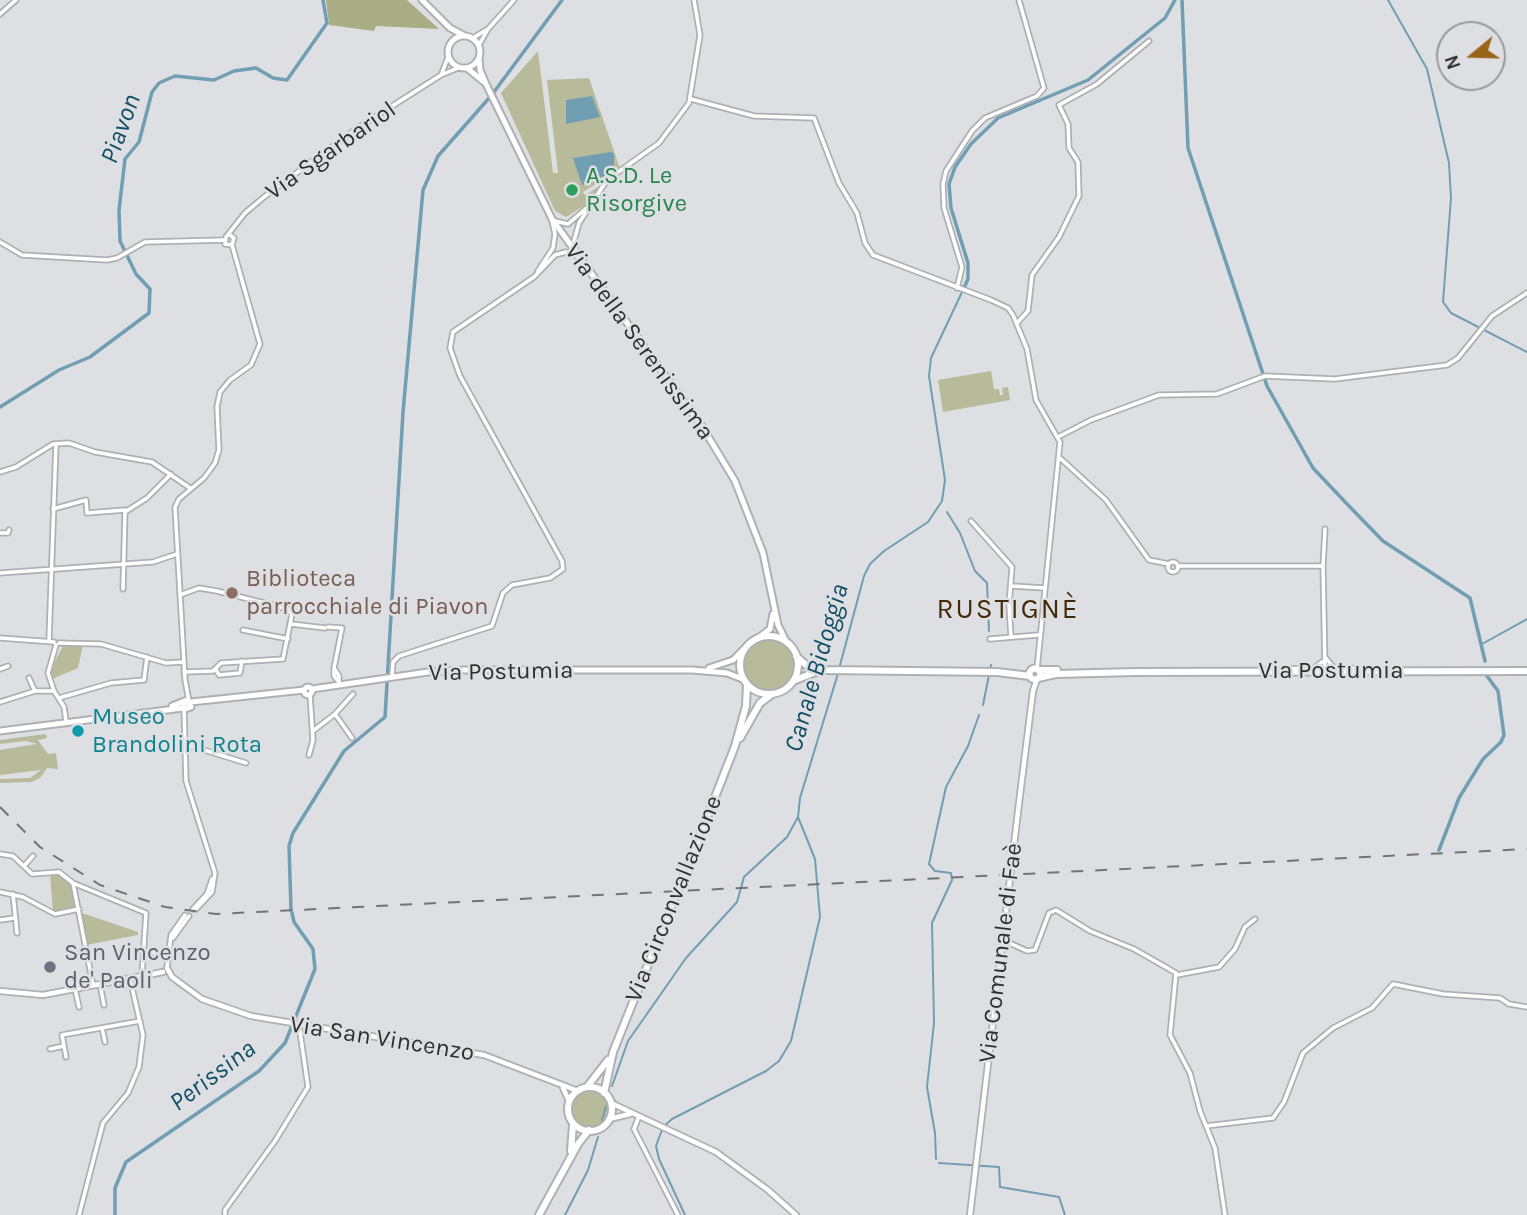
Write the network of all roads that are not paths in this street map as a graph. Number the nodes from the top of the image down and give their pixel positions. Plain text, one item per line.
1 (16, 0) edge
2 (422, 0) edge
3 (514, 0) edge
4 (694, 0) edge
5 (1018, 0) edge
6 (0, 14) edge
7 (450, 28) junction
8 (488, 29) junction
9 (465, 36) junction
10 (473, 38) junction
11 (453, 40) junction
12 (1149, 41) dead end
13 (479, 45) junction
14 (448, 57) junction
15 (479, 58) junction
16 (458, 68) junction
17 (467, 68) junction
18 (441, 75) junction
19 (486, 84) junction
20 (691, 99) junction
21 (591, 205) junction
22 (552, 219) junction
23 (230, 235) junction
24 (224, 240) junction
25 (0, 242) edge
26 (232, 244) junction
27 (577, 256) junction
28 (537, 273) junction
29 (958, 288) junction
30 (1527, 293) edge
31 (1017, 323) junction
32 (1058, 437) junction
33 (56, 444) junction
34 (1060, 458) junction
35 (0, 472) edge
36 (171, 474) junction
37 (190, 488) junction
38 (53, 509) junction
39 (126, 510) junction
40 (971, 521) dead end
41 (1325, 529) dead end
42 (9, 530) dead end
43 (0, 533) edge
44 (177, 554) junction
45 (123, 563) junction
46 (1169, 565) junction
47 (1178, 566) junction
48 (1323, 566) junction
49 (51, 569) junction
50 (0, 573) edge
51 (1012, 586) junction
52 (1045, 588) junction
53 (123, 589) dead end
54 (180, 594) junction
55 (774, 607) junction
56 (291, 624) junction
57 (243, 630) dead end
58 (1038, 635) junction
59 (1011, 637) junction
60 (0, 638) edge
61 (758, 638) junction
62 (288, 639) junction
63 (990, 639) dead end
64 (786, 641) junction
65 (55, 643) junction
66 (746, 647) junction
67 (796, 656) junction
68 (147, 657) junction
69 (1325, 657) junction
70 (242, 661) junction
71 (184, 662) junction
72 (8, 666) dead end
73 (0, 669) edge
74 (216, 670) junction
75 (692, 670) junction
76 (826, 670) junction
77 (1278, 671) junction
78 (1325, 671) junction
79 (1372, 671) junction
80 (1527, 671) edge
81 (184, 672) junction
82 (1034, 674) junction
83 (392, 677) junction
84 (29, 678) dead end
85 (746, 681) junction
86 (339, 682) junction
87 (792, 682) junction
88 (35, 691) junction
89 (54, 691) junction
90 (311, 692) junction
91 (773, 693) junction
92 (353, 694) dead end
93 (59, 698) junction
94 (0, 702) edge
95 (187, 705) junction
96 (335, 713) junction
97 (66, 722) junction
98 (313, 730) junction
99 (0, 731) edge
100 (352, 738) dead end
101 (187, 745) junction
102 (735, 746) junction
103 (309, 755) dead end
104 (246, 763) dead end
105 (0, 855) edge
106 (33, 856) dead end
107 (24, 866) junction
108 (74, 883) junction
109 (0, 892) edge
110 (13, 894) junction
111 (79, 909) junction
112 (195, 909) dead end
113 (187, 916) dead end
114 (14, 918) junction
115 (1255, 919) dead end
116 (0, 920) edge
117 (17, 933) dead end
118 (1003, 940) junction
119 (144, 952) junction
120 (168, 952) junction
121 (166, 971) junction
122 (1177, 975) junction
123 (142, 976) junction
124 (130, 979) junction
125 (100, 984) junction
126 (93, 985) junction
127 (75, 989) junction
128 (0, 991) edge
129 (104, 1004) dead end
130 (79, 1006) dead end
131 (1527, 1007) edge
132 (140, 1021) junction
133 (295, 1025) junction
134 (102, 1028) junction
135 (105, 1042) dead end
136 (64, 1046) junction
137 (50, 1049) dead end
138 (613, 1052) junction
139 (66, 1057) dead end
140 (559, 1085) junction
141 (587, 1087) junction
142 (578, 1091) junction
143 (604, 1093) junction
144 (569, 1101) junction
145 (611, 1103) junction
146 (636, 1115) junction
147 (609, 1119) junction
148 (572, 1121) junction
149 (1205, 1126) junction
150 (589, 1130) junction
151 (568, 1163) junction
152 (79, 1215) edge
153 (225, 1215) edge
154 (539, 1215) edge
155 (678, 1215) edge
156 (796, 1215) edge
157 (970, 1215) edge
158 (1225, 1215) edge

1 - 6 street
2 - 7 main road
3 - 8 street
4 - 20 street
5 - 29 street
7 - 9 main road
7 - 11 main road
8 - 10 street
8 - 13 street
9 - 10 main road
9 - 11 main road
10 - 13 main road
11 - 14 main road
12 - 31 street
13 - 15 main road
14 - 16 main road
14 - 18 street
15 - 17 main road
15 - 19 main road, Via della Serenissima
16 - 17 main road
16 - 18 street, Via Sgarbariol
17 - 19 main road, Via della Serenissima
18 - 23 street, Via Sgarbariol
19 - 22 main road, Via della Serenissima
20 - 21 street
20 - 29 street
21 - 22 street
21 - 27 street
22 - 27 main road, Via della Serenissima
22 - 28 street
23 - 24 street, Via Sgarbariol
23 - 26 street
24 - 25 street
24 - 26 street
26 - 37 street
27 - 28 street
27 - 55 main road, Via della Serenissima
28 - 83 street
29 - 31 street
30 - 32 street
31 - 32 street
32 - 34 street
33 - 35 street
33 - 36 street
33 - 38 street
34 - 46 street
34 - 52 street
36 - 37 street
36 - 39 street
37 - 44 street
38 - 39 street
38 - 49 street
39 - 45 street
40 - 51 street
41 - 48 street
42 - 43 street
44 - 45 street
44 - 54 street
45 - 49 street
45 - 53 street
46 - 47 street
46 - 47 street
47 - 48 street
48 - 69 street
49 - 50 street
49 - 65 street
51 - 52 street
51 - 59 street
52 - 58 street
54 - 56 street
54 - 71 street
55 - 61 main road
55 - 64 main road, Via della Serenissima
56 - 62 street
56 - 86 street
57 - 62 street
58 - 59 street
58 - 82 street
59 - 63 street
60 - 65 street
61 - 64 main road
61 - 66 main road
62 - 70 street
64 - 67 main road
65 - 68 street
65 - 89 street
66 - 75 main road, Via Postumia
66 - 85 main road
67 - 76 main road, Via Postumia
67 - 87 main road
68 - 71 street
68 - 93 street
69 - 77 street
69 - 78 street
69 - 79 street
70 - 74 street
70 - 74 street
71 - 81 street
72 - 73 street
74 - 81 street
75 - 83 main road, Via Postumia
75 - 85 main road, Via Postumia
76 - 82 main road, Via Postumia
76 - 87 main road, Via Postumia
77 - 78 main road, Via Postumia
77 - 82 main road, Via Postumia
78 - 79 main road, Via Postumia
79 - 80 main road, Via Postumia
81 - 95 street
82 - 118 street, Via Comunale di Faè
83 - 86 main road, Via Postumia
84 - 88 street
85 - 91 main road
85 - 102 main road, Via Circonvallazione
86 - 90 main road, Via Postumia
87 - 91 main road
88 - 89 street
88 - 94 street
89 - 93 street
90 - 95 main road, Via Postumia
90 - 98 street
91 - 102 main road, Via Circonvallazione
92 - 96 street
93 - 97 street
95 - 97 main road
95 - 101 street
96 - 98 street
96 - 100 street
97 - 99 main road
98 - 103 street
101 - 104 street
101 - 112 street
102 - 138 main road, Via Circonvallazione, bridge
105 - 107 street
106 - 107 street
107 - 108 street
108 - 111 street
108 - 119 street
109 - 110 street
110 - 111 street
110 - 114 street
111 - 126 street
113 - 120 street
114 - 116 street
114 - 117 street
115 - 122 street
118 - 122 street
118 - 157 street, Via Comunale di Faè
119 - 120 street
119 - 123 street
120 - 121 street
121 - 123 street
121 - 133 street, Via San Vincenzo
122 - 149 street
123 - 124 street
124 - 125 street
124 - 132 street
125 - 126 street
125 - 129 street
126 - 127 street
127 - 128 street
127 - 130 street
131 - 149 street
132 - 134 street
132 - 152 street
133 - 140 street, Via San Vincenzo
133 - 153 street
134 - 135 street
134 - 136 street
136 - 137 street
136 - 139 street
138 - 141 main road, Via Circonvallazione
138 - 143 main road, Via Circonvallazione
140 - 142 street, Via San Vincenzo
140 - 144 street
141 - 142 main road
141 - 143 main road
142 - 144 main road
143 - 145 main road
144 - 148 main road
145 - 146 street
145 - 147 main road
146 - 147 street
146 - 155 street
146 - 156 street
147 - 150 main road
148 - 150 main road
148 - 151 main road
149 - 158 street
150 - 151 main road
151 - 154 main road

